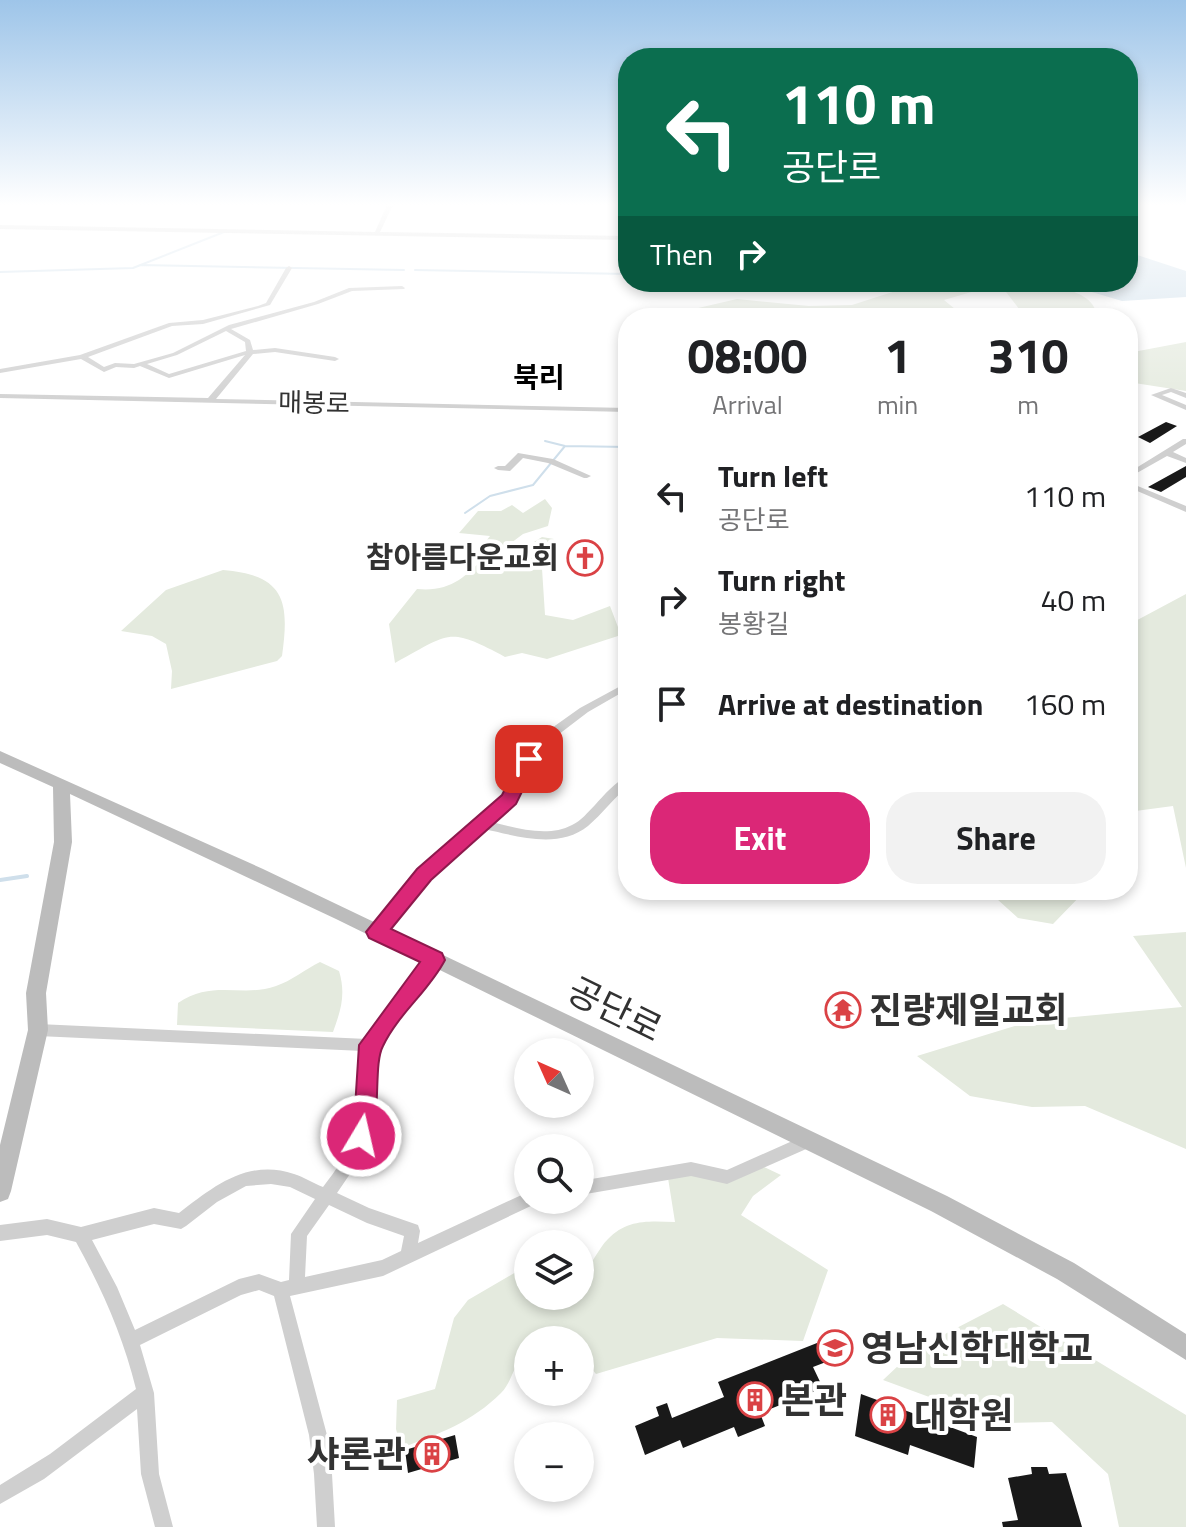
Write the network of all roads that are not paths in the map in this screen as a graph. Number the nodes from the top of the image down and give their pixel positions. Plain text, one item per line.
1 (284, 276) edge
2 (402, 288) dead end
3 (260, 307) junction
4 (264, 317) junction
5 (228, 330) junction
6 (249, 352) junction
7 (82, 357) junction
8 (335, 359) dead end
9 (140, 364) junction
10 (0, 371) edge
11 (0, 396) edge
12 (1186, 396) edge
13 (210, 401) junction
14 (1186, 408) edge
15 (618, 410) edge
16 (1186, 441) edge
17 (1167, 453) junction
18 (1186, 461) edge
19 (502, 469) dead end
20 (1138, 470) edge
21 (587, 476) dead end
22 (1138, 488) edge
23 (1183, 505) edge
24 (618, 691) edge
25 (0, 757) edge
26 (61, 785) junction
27 (618, 787) edge
28 (482, 824) junction
29 (377, 932) junction
30 (434, 960) junction
31 (38, 1030) junction
32 (370, 1045) junction
33 (808, 1141) junction
34 (594, 1186) edge
35 (0, 1191) edge
36 (327, 1198) junction
37 (514, 1206) edge
38 (0, 1233) edge
39 (81, 1235) junction
40 (409, 1254) junction
41 (289, 1288) junction
42 (133, 1340) junction
43 (1186, 1348) edge
44 (145, 1393) junction
45 (0, 1495) edge
46 (164, 1527) edge
47 (326, 1527) edge

1 - 3 street
2 - 4 street
3 - 4 street
3 - 7 street
4 - 5 street
5 - 6 street
5 - 9 street
6 - 8 street
6 - 9 street
6 - 13 street
7 - 9 street
7 - 10 street
11 - 13 street, 매봉로
12 - 14 street
13 - 15 street, 매봉로
16 - 17 street
17 - 18 street
17 - 20 street
19 - 21 street
22 - 23 street
24 - 28 street
25 - 26 street, 공단로
26 - 29 street, 공단로
26 - 31 street
27 - 28 street
28 - 29 street
29 - 30 street, 공단로
30 - 32 street
30 - 33 street, 공단로
31 - 32 street
31 - 35 street
32 - 36 street
33 - 34 street
33 - 43 street, 공단로
36 - 39 street
36 - 40 street
36 - 41 street
37 - 40 street
38 - 39 street
39 - 42 street
40 - 41 street
41 - 42 street
41 - 47 street
42 - 44 street
44 - 45 street
44 - 46 street

